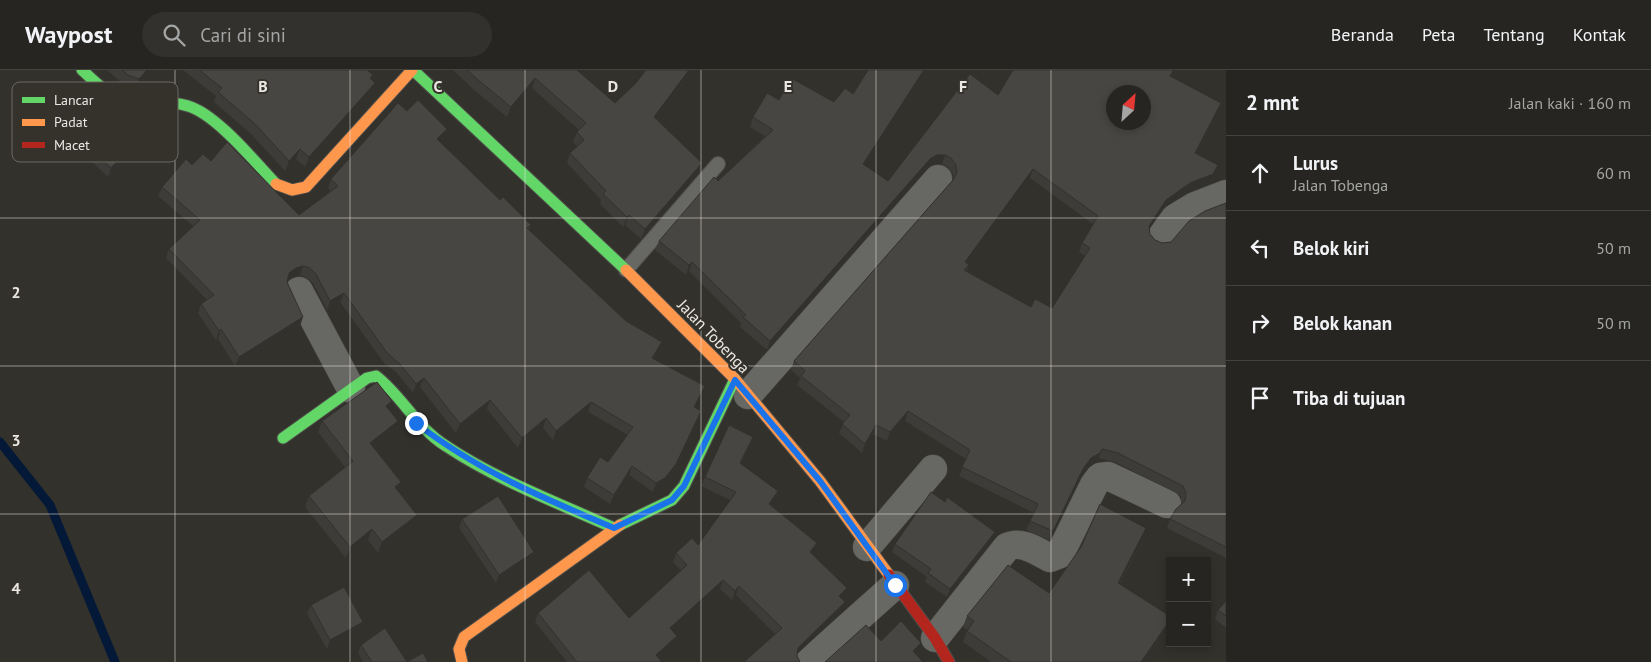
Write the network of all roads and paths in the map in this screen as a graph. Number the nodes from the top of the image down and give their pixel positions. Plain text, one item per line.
1 (82, 70) edge
2 (413, 70) edge
3 (96, 82) edge
4 (178, 103) edge
5 (718, 164) dead end
6 (938, 179) dead end
7 (1226, 194) edge
8 (1161, 237) dead end
9 (626, 270) junction
10 (299, 291) dead end
11 (742, 387) junction
12 (351, 389) junction
13 (283, 438) dead end
14 (933, 469) dead end
15 (1167, 504) dead end
16 (614, 528) junction
17 (867, 547) junction
18 (895, 585) junction
19 (935, 638) junction
20 (462, 662) edge
21 (810, 662) edge
22 (949, 662) edge

1 - 3 street
2 - 4 street
2 - 9 street, Jalan Tobenga
5 - 9 lane
6 - 11 street
7 - 8 street
9 - 11 street, Jalan Tobenga
10 - 12 street
11 - 16 street
11 - 17 street, Jalan Tobenga
12 - 13 street
12 - 16 street
14 - 17 street
15 - 19 street
16 - 20 street
17 - 18 street, Jalan Tobenga
18 - 19 street, Jalan Tobenga
18 - 21 street
19 - 22 street, Jalan Tobenga

